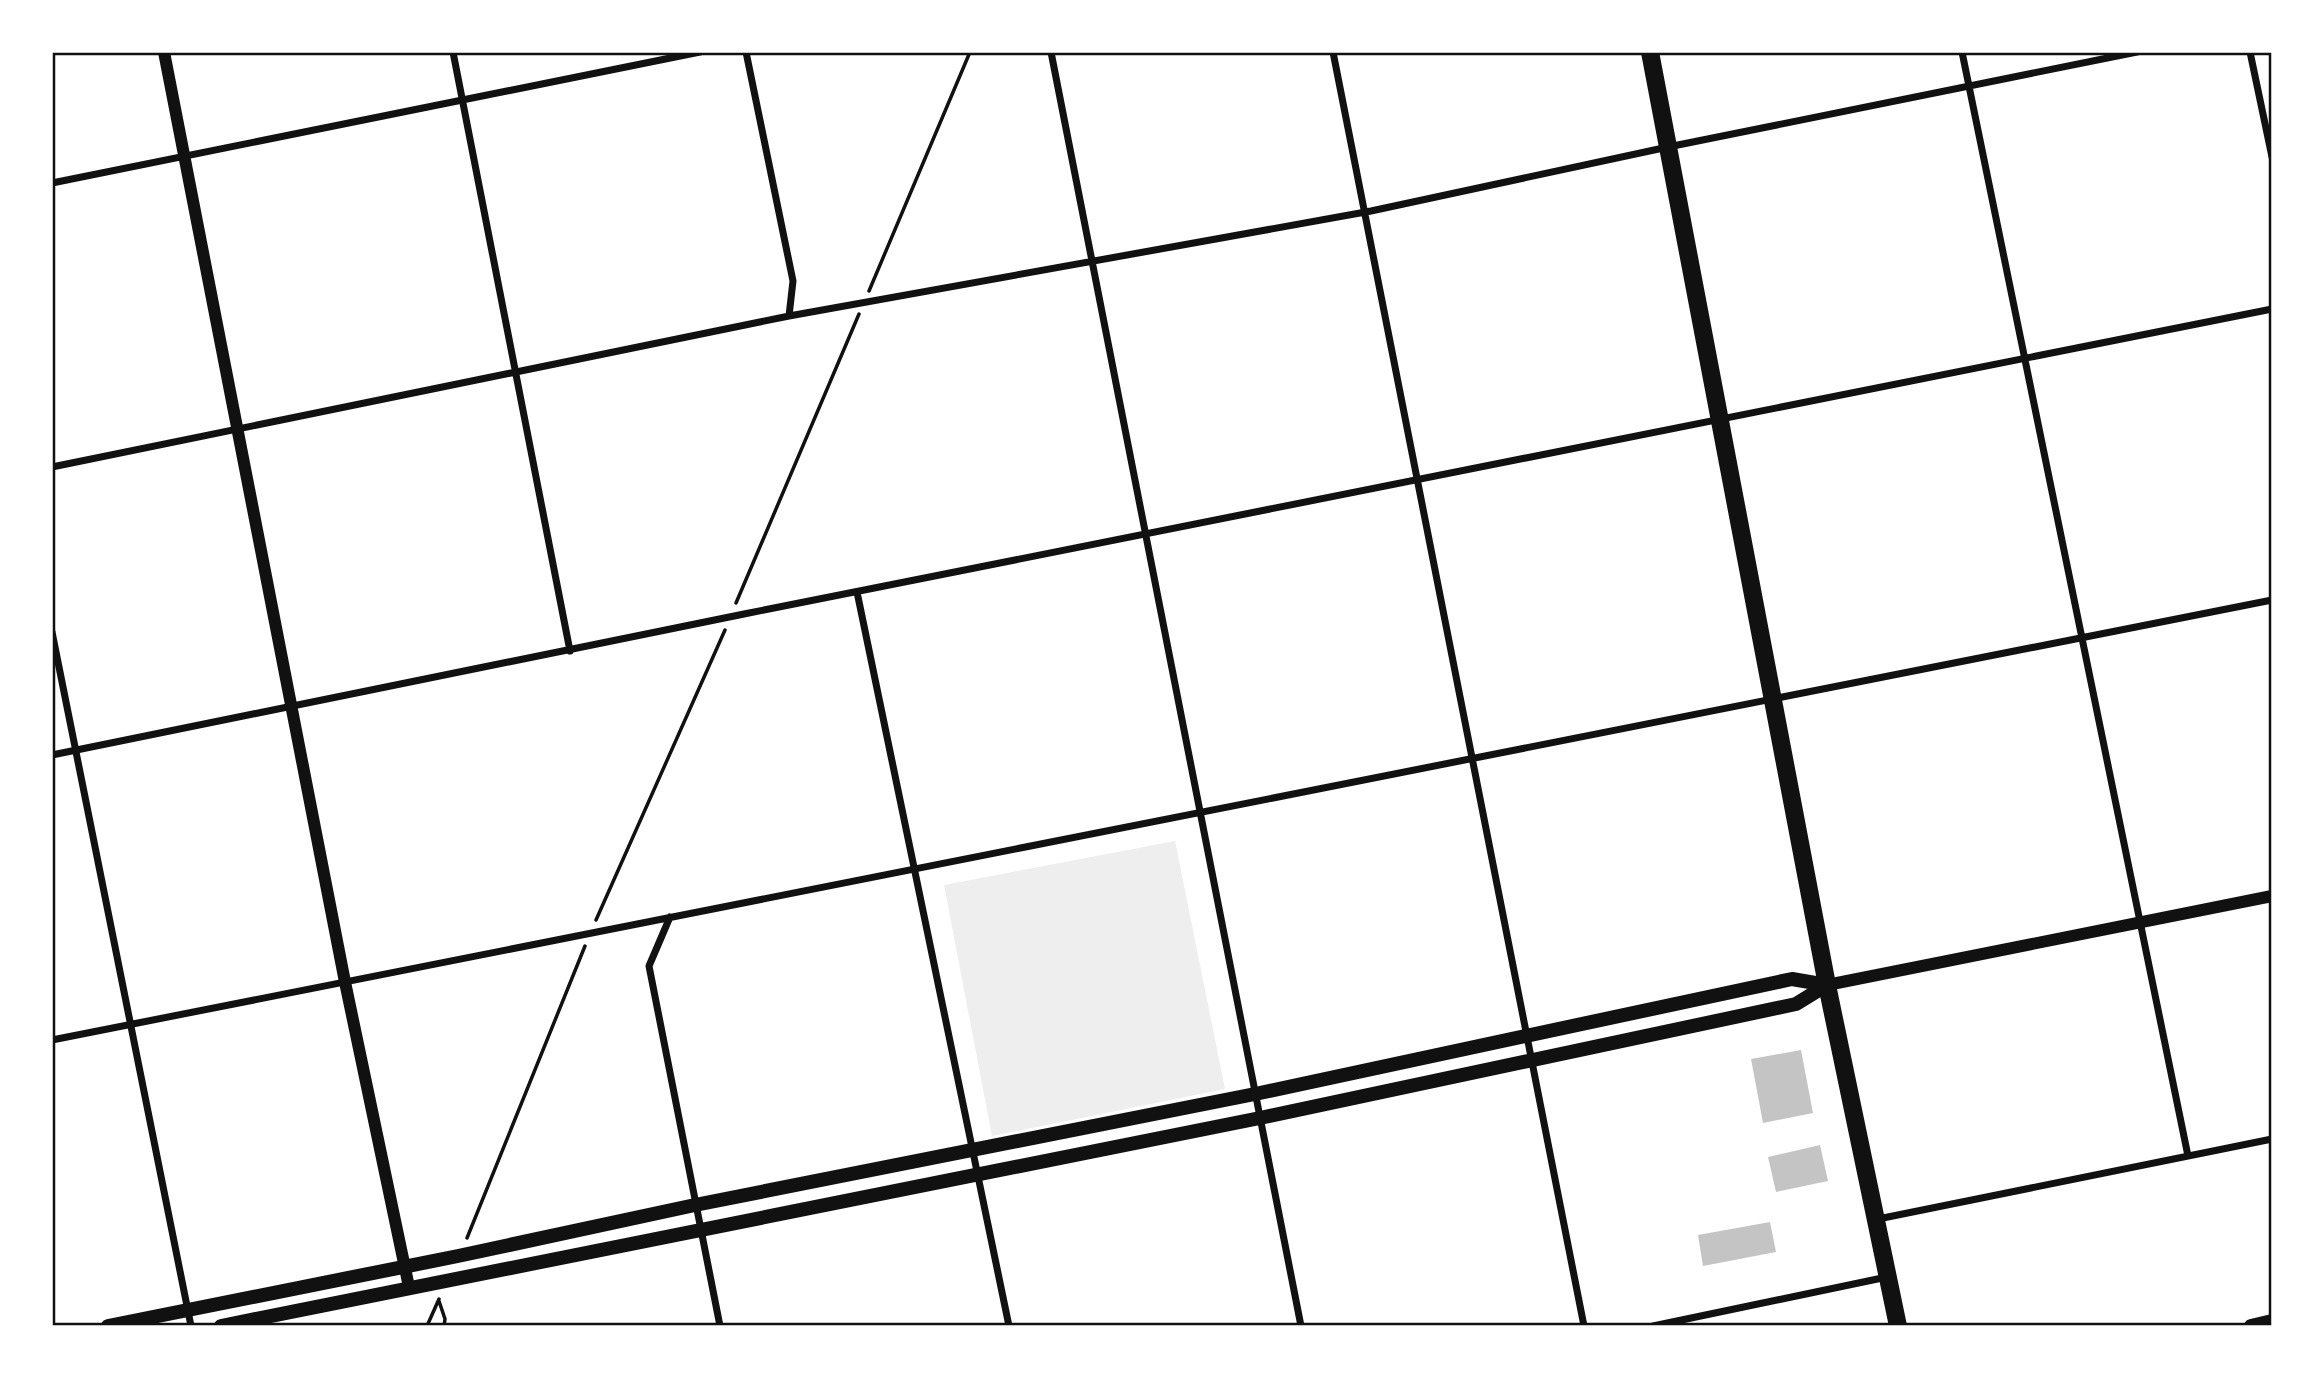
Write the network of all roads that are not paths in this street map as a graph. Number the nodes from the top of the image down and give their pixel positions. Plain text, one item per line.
1 (164, 52) edge
2 (453, 52) edge
3 (700, 52) edge
4 (746, 52) edge
5 (1051, 52) edge
6 (1333, 52) edge
7 (1650, 52) edge
8 (1962, 52) edge
9 (2137, 52) edge
10 (2250, 52) edge
11 (1969, 85) junction
12 (462, 100) junction
13 (1668, 147) junction
14 (184, 156) junction
15 (2272, 157) edge
16 (52, 183) edge
17 (1364, 212) junction
18 (1093, 260) junction
19 (2272, 309) edge
20 (789, 316) junction
21 (2025, 359) junction
22 (516, 372) junction
23 (1721, 420) junction
24 (237, 429) junction
25 (52, 467) edge
26 (1417, 481) junction
27 (1146, 535) junction
28 (857, 592) junction
29 (2272, 600) edge
30 (52, 632) edge
31 (2081, 637) junction
32 (570, 651) junction
33 (1773, 698) junction
34 (291, 707) junction
35 (76, 750) junction
36 (52, 755) edge
37 (1472, 758) junction
38 (1201, 812) junction
39 (914, 869) junction
40 (2272, 896) edge
41 (670, 918) junction
42 (2140, 923) junction
43 (345, 982) junction
44 (1827, 985) junction
45 (131, 1024) junction
46 (1526, 1037) junction
47 (52, 1040) edge
48 (1531, 1062) junction
49 (1255, 1094) junction
50 (1260, 1118) junction
51 (2272, 1139) edge
52 (974, 1150) junction
53 (2188, 1156) junction
54 (978, 1174) junction
55 (695, 1205) junction
56 (1875, 1220) junction
57 (700, 1228) junction
58 (403, 1267) junction
59 (1888, 1277) junction
60 (409, 1287) junction
61 (188, 1310) junction
62 (2272, 1321) edge
63 (108, 1325) edge
64 (191, 1325) edge
65 (222, 1325) edge
66 (720, 1325) edge
67 (1009, 1325) edge
68 (1301, 1325) edge
69 (1584, 1325) edge
70 (1653, 1325) edge
71 (1898, 1325) edge
72 (2251, 1325) edge

1 - 14 street
2 - 12 street
3 - 12 street
4 - 20 street
5 - 18 street
6 - 17 street
7 - 13 main road
8 - 11 street
9 - 11 street
10 - 15 street
11 - 13 street
11 - 21 street
12 - 14 street
12 - 22 street
13 - 17 street
13 - 23 main road
14 - 16 street
14 - 24 street
17 - 18 street
17 - 26 street
18 - 20 street
18 - 27 street
19 - 21 street
20 - 22 street
21 - 23 street
21 - 31 street
22 - 24 street
22 - 32 street
23 - 26 street
23 - 33 main road
24 - 25 street
24 - 34 street
26 - 27 street
26 - 37 street
27 - 28 street
27 - 38 street
28 - 32 street
28 - 39 street
29 - 31 street
30 - 35 street
31 - 33 street
31 - 42 street
32 - 34 street
33 - 37 street
33 - 44 main road
34 - 35 street
34 - 43 street
35 - 36 street
35 - 45 street
37 - 38 street
37 - 46 street
38 - 39 street
38 - 49 street
39 - 41 street
39 - 52 street
40 - 42 street
41 - 43 street
41 - 55 street
42 - 44 street
42 - 53 street
43 - 45 street
43 - 58 street
44 - 46 main road
44 - 48 main road
44 - 56 main road
45 - 47 street
45 - 61 street
46 - 48 street
46 - 49 main road
48 - 50 main road
48 - 69 street
49 - 50 street
49 - 52 main road
50 - 54 main road
50 - 68 street
51 - 53 street
52 - 54 street
52 - 55 main road
53 - 56 street
54 - 57 main road
54 - 67 street
55 - 57 street
55 - 58 main road
56 - 59 main road
57 - 60 main road
57 - 66 street
58 - 60 street
58 - 61 main road
59 - 70 street
59 - 71 main road
60 - 65 main road
61 - 63 main road
61 - 64 street
62 - 72 main road

